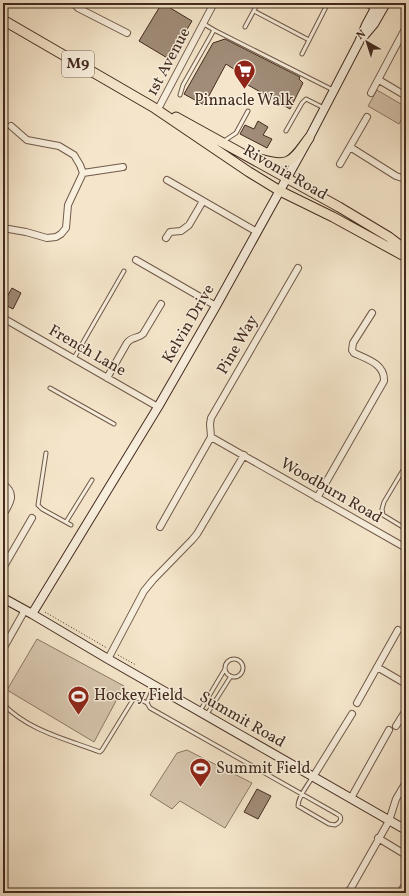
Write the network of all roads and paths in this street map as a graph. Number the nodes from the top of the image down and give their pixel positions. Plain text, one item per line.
1 (73, 3) edge
2 (214, 3) edge
3 (258, 3) edge
4 (328, 3) edge
5 (366, 3) edge
6 (386, 3) edge
7 (378, 8) edge
8 (254, 11) junction
9 (3, 20) edge
10 (204, 24) junction
11 (245, 27) dead end
12 (406, 27) edge
13 (214, 30) junction
14 (127, 33) dead end
15 (309, 40) junction
16 (302, 54) dead end
17 (379, 80) junction
18 (333, 90) junction
19 (371, 93) dead end
20 (180, 95) dead end
21 (406, 96) edge
22 (324, 108) junction
23 (156, 109) junction
24 (248, 110) dead end
25 (368, 117) dead end
26 (11, 126) dead end
27 (286, 131) dead end
28 (309, 138) junction
29 (223, 142) junction
30 (350, 147) junction
31 (245, 155) junction
32 (340, 164) dead end
33 (123, 167) dead end
34 (83, 173) junction
35 (406, 177) edge
36 (287, 179) junction
37 (167, 180) dead end
38 (280, 190) junction
39 (203, 201) junction
40 (3, 228) edge
41 (257, 232) junction
42 (166, 238) dead end
43 (406, 250) edge
44 (406, 257) edge
45 (136, 260) dead end
46 (298, 268) dead end
47 (124, 271) dead end
48 (161, 304) dead end
49 (216, 306) junction
50 (372, 313) dead end
51 (3, 318) edge
52 (74, 358) junction
53 (107, 378) junction
54 (50, 388) dead end
55 (158, 407) junction
56 (114, 424) dead end
57 (211, 437) junction
58 (46, 453) dead end
59 (244, 455) junction
60 (406, 465) edge
61 (92, 480) dead end
62 (3, 484) edge
63 (317, 498) junction
64 (3, 515) edge
65 (32, 518) dead end
66 (66, 522) junction
67 (71, 525) dead end
68 (160, 527) dead end
69 (406, 528) edge
70 (406, 548) edge
71 (3, 568) edge
72 (3, 598) edge
73 (31, 610) junction
74 (398, 630) dead end
75 (3, 649) edge
76 (112, 651) junction
77 (108, 659) junction
78 (138, 667) dead end
79 (377, 667) junction
80 (225, 669) junction
81 (231, 676) junction
82 (406, 684) edge
83 (154, 686) junction
84 (147, 703) junction
85 (357, 703) dead end
86 (3, 704) edge
87 (406, 710) edge
88 (203, 714) junction
89 (352, 714) dead end
90 (396, 726) dead end
91 (389, 730) dead end
92 (313, 777) junction
93 (406, 782) edge
94 (303, 793) junction
95 (351, 798) junction
96 (389, 821) junction
97 (406, 830) edge
98 (378, 838) junction
99 (406, 855) edge
100 (406, 883) edge
101 (347, 893) edge
102 (400, 893) edge

1 - 14 street
2 - 10 street, 1st Avenue
3 - 8 lane
4 - 15 lane
5 - 7 street
6 - 7 main road, Kelvin Drive
7 - 18 main road, Kelvin Drive
8 - 11 lane
8 - 15 lane
9 - 23 main road, Rivonia Road / M9
10 - 13 lane
10 - 23 street, 1st Avenue
12 - 17 street
13 - 18 lane
13 - 20 lane
15 - 16 lane
17 - 19 street
17 - 21 street
18 - 22 main road, Kelvin Drive
22 - 27 lane
22 - 28 main road, Kelvin Drive
23 - 29 main road, Rivonia Road / M9
23 - 38 main road, Rivonia Road / M9
24 - 29 lane
25 - 30 street
26 - 34 street
28 - 31 main road
28 - 36 main road, Kelvin Drive
29 - 31 main road, Rivonia Road / M9
30 - 32 street
30 - 35 street
31 - 36 main road, Rivonia Road / M9
33 - 34 street
34 - 40 street
36 - 38 main road, Kelvin Drive
36 - 43 main road, Rivonia Road / M9
37 - 39 street
38 - 41 main road, Kelvin Drive
38 - 44 main road, Rivonia Road / M9
39 - 41 street
39 - 42 street
41 - 49 main road, Kelvin Drive
45 - 49 street
46 - 57 street, Pine Way
47 - 52 lane
48 - 53 street
49 - 55 main road, Kelvin Drive
50 - 63 street
51 - 52 street, French Lane
52 - 53 street, French Lane
53 - 55 street, French Lane
54 - 56 lane
55 - 73 main road, Kelvin Drive
57 - 59 street, Woodburn Road
57 - 68 street
58 - 66 lane
59 - 63 street, Woodburn Road
59 - 76 street
60 - 69 lane
61 - 66 lane
62 - 64 street
63 - 70 street, Woodburn Road
65 - 71 street
66 - 67 lane
72 - 73 main road, Summit Road
73 - 75 street
73 - 76 path
73 - 77 main road, Summit Road
74 - 79 street
76 - 77 street
76 - 78 path
77 - 83 main road, Summit Road
79 - 82 street
79 - 85 street
80 - 81 lane
80 - 81 lane
80 - 88 lane
81 - 88 lane
83 - 84 lane
83 - 88 main road, Summit Road
84 - 86 lane
84 - 94 lane
87 - 90 street
88 - 92 main road, Summit Road
89 - 92 street
91 - 95 street
92 - 94 lane
92 - 95 main road, Summit Road
93 - 96 street
94 - 94 lane
95 - 96 main road, Summit Road
96 - 97 main road, Summit Road
96 - 98 street
98 - 99 street
98 - 101 street
100 - 102 street

